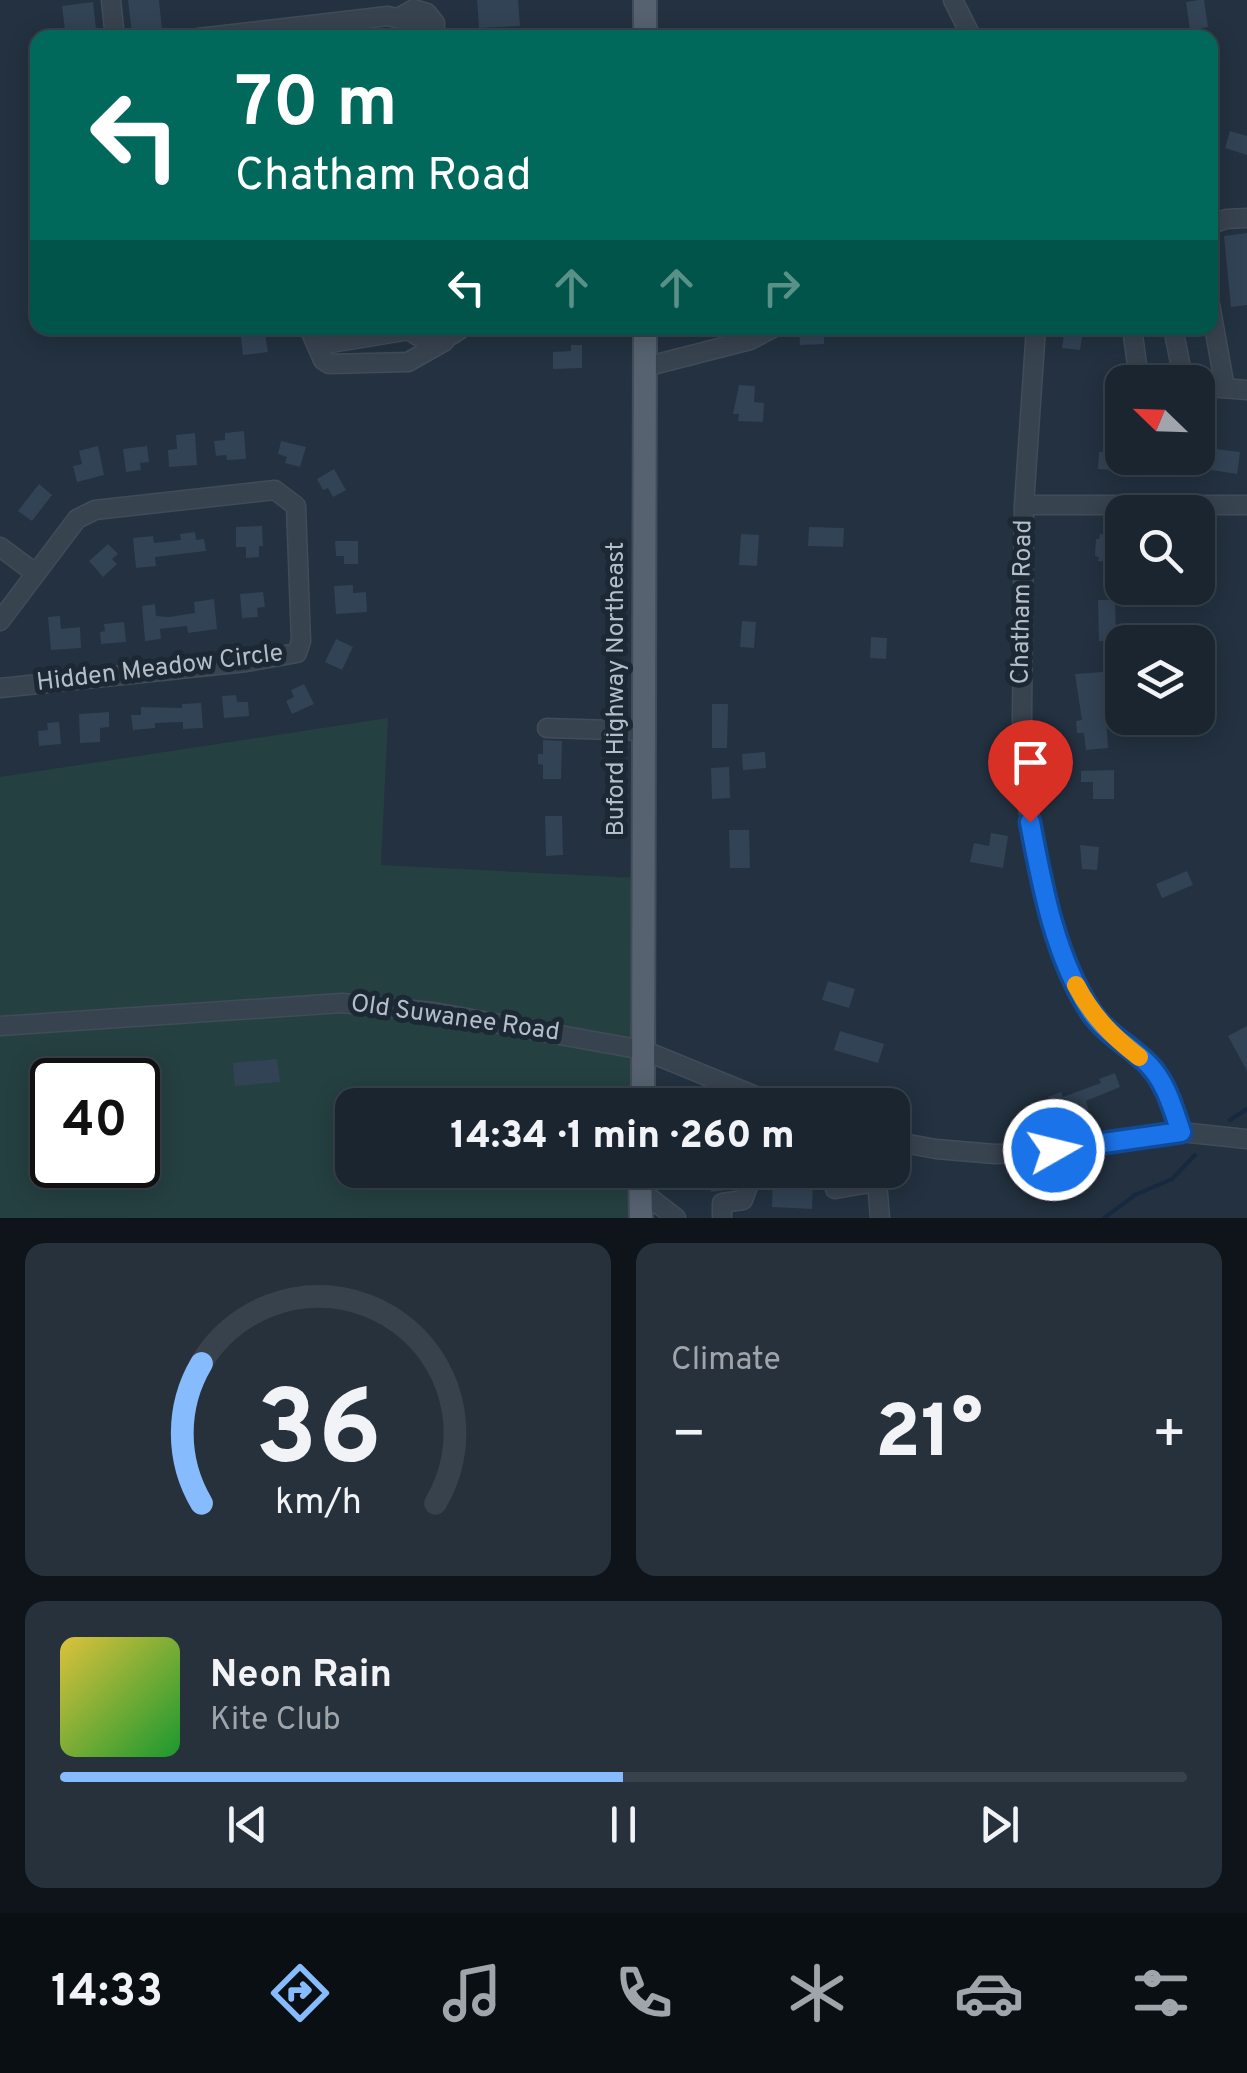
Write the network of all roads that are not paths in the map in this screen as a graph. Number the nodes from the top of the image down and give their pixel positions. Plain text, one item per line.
1 (111, 0) edge
2 (645, 0) edge
3 (953, 0) edge
4 (357, 29) edge
5 (114, 30) edge
6 (423, 30) edge
7 (645, 30) edge
8 (968, 30) edge
9 (1247, 218) edge
10 (1218, 222) edge
11 (312, 335) edge
12 (375, 335) edge
13 (415, 335) edge
14 (453, 335) edge
15 (646, 335) edge
16 (760, 335) edge
17 (1036, 335) edge
18 (1133, 335) edge
19 (1174, 335) edge
20 (1216, 335) edge
21 (445, 341) junction
22 (318, 348) junction
23 (1137, 365) edge
24 (1181, 365) edge
25 (646, 367) junction
26 (1215, 387) edge
27 (1225, 388) junction
28 (1247, 390) edge
29 (1024, 505) junction
30 (1247, 505) edge
31 (0, 547) edge
32 (36, 573) junction
33 (0, 620) edge
34 (0, 688) edge
35 (546, 728) dead end
36 (644, 731) junction
37 (0, 1026) edge
38 (643, 1050) junction
39 (643, 1088) edge
40 (736, 1088) edge
41 (1181, 1132) junction
42 (1247, 1139) edge
43 (910, 1143) edge
44 (640, 1188) edge
45 (648, 1188) edge
46 (748, 1188) edge
47 (876, 1188) edge
48 (641, 1218) edge
49 (676, 1218) edge
50 (722, 1218) edge
51 (880, 1218) edge

1 - 5 street
2 - 7 main road
3 - 8 street
4 - 6 street
9 - 10 street
11 - 22 street
12 - 22 street
13 - 21 street
14 - 21 street
15 - 25 main road, Buford Highway Northeast
16 - 25 street
17 - 29 street, Chatham Road
18 - 23 street
19 - 24 street
20 - 27 street
21 - 22 street
25 - 36 main road, Buford Highway Northeast
26 - 27 street
27 - 28 street
29 - 30 street
29 - 41 street, Chatham Road
31 - 32 street
32 - 33 street, Hidden Meadow Circle
32 - 34 street, Hidden Meadow Circle
35 - 36 street
36 - 38 main road, Buford Highway Northeast
37 - 38 street, Old Suwanee Road
38 - 39 main road, Buford Highway Northeast
38 - 40 street, Old Suwanee Road
41 - 42 street
41 - 43 street
44 - 48 main road
45 - 49 street
46 - 50 street
47 - 51 street

